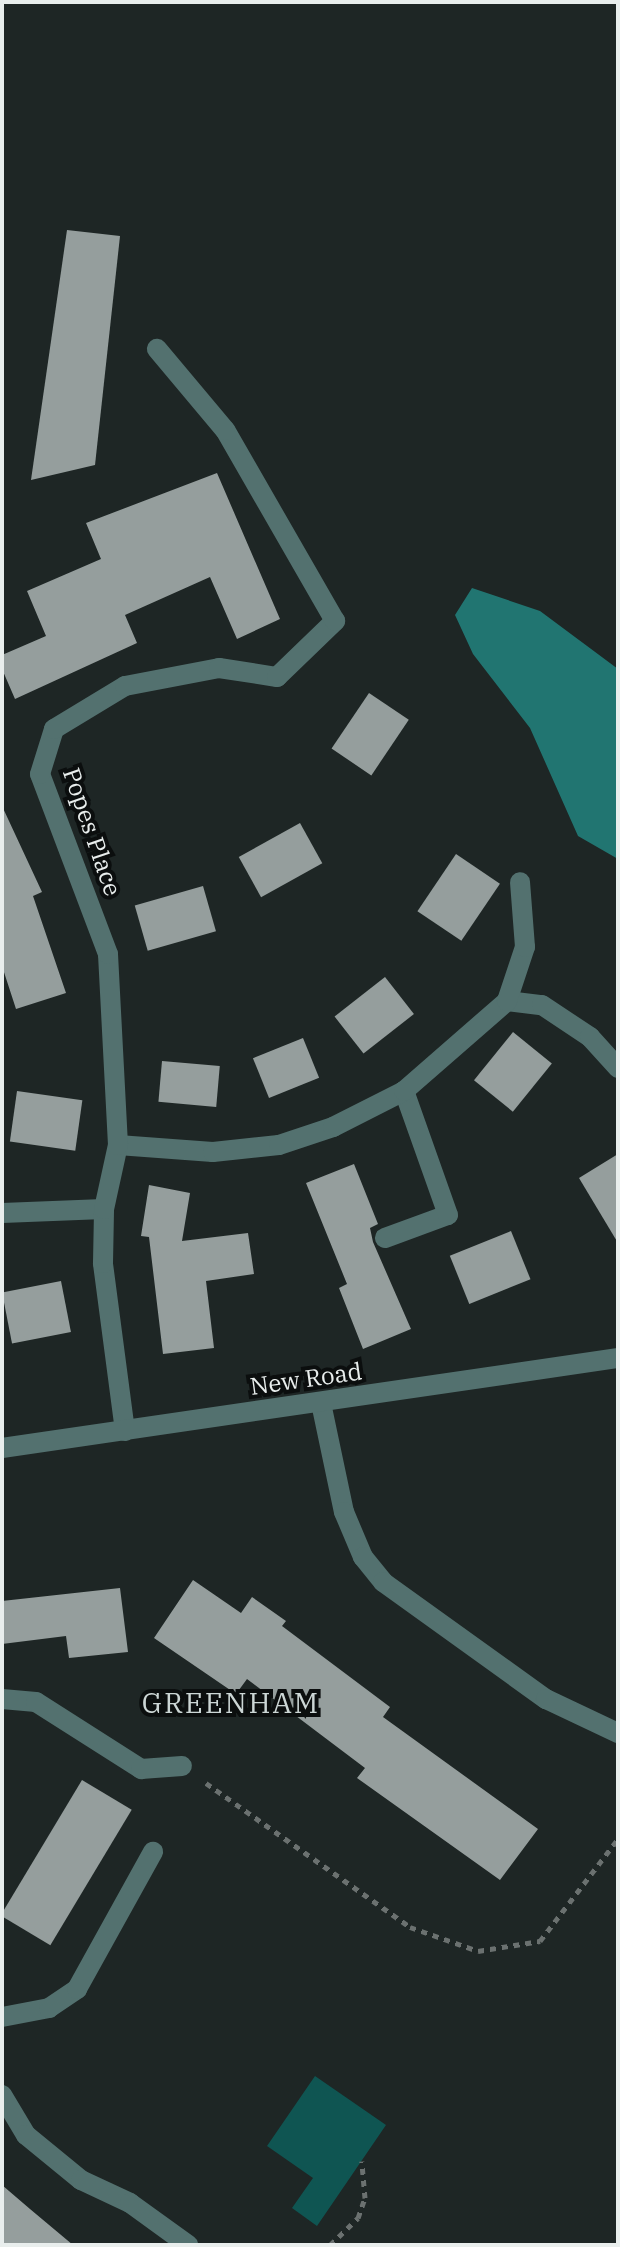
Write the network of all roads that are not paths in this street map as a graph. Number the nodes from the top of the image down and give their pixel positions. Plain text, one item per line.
1 (157, 349) dead end
2 (520, 882) dead end
3 (507, 1001) junction
4 (618, 1068) edge
5 (404, 1091) junction
6 (118, 1145) junction
7 (104, 1209) junction
8 (2, 1213) edge
9 (385, 1238) dead end
10 (618, 1358) edge
11 (321, 1403) junction
12 (125, 1431) junction
13 (2, 1448) edge
14 (2, 1699) edge
15 (618, 1733) edge
16 (182, 1766) road end
17 (153, 1852) dead end
18 (2, 2017) edge
19 (2, 2095) edge
20 (188, 2245) edge

1 - 6 street, Popes Place
2 - 3 street
3 - 4 street
3 - 5 street
5 - 6 street
5 - 9 street
6 - 7 street, Popes Place
7 - 8 street
7 - 12 street, Popes Place
10 - 11 street, New Road
11 - 12 street, New Road
11 - 15 street
12 - 13 street, New Road
14 - 16 street
17 - 18 street
19 - 20 street

